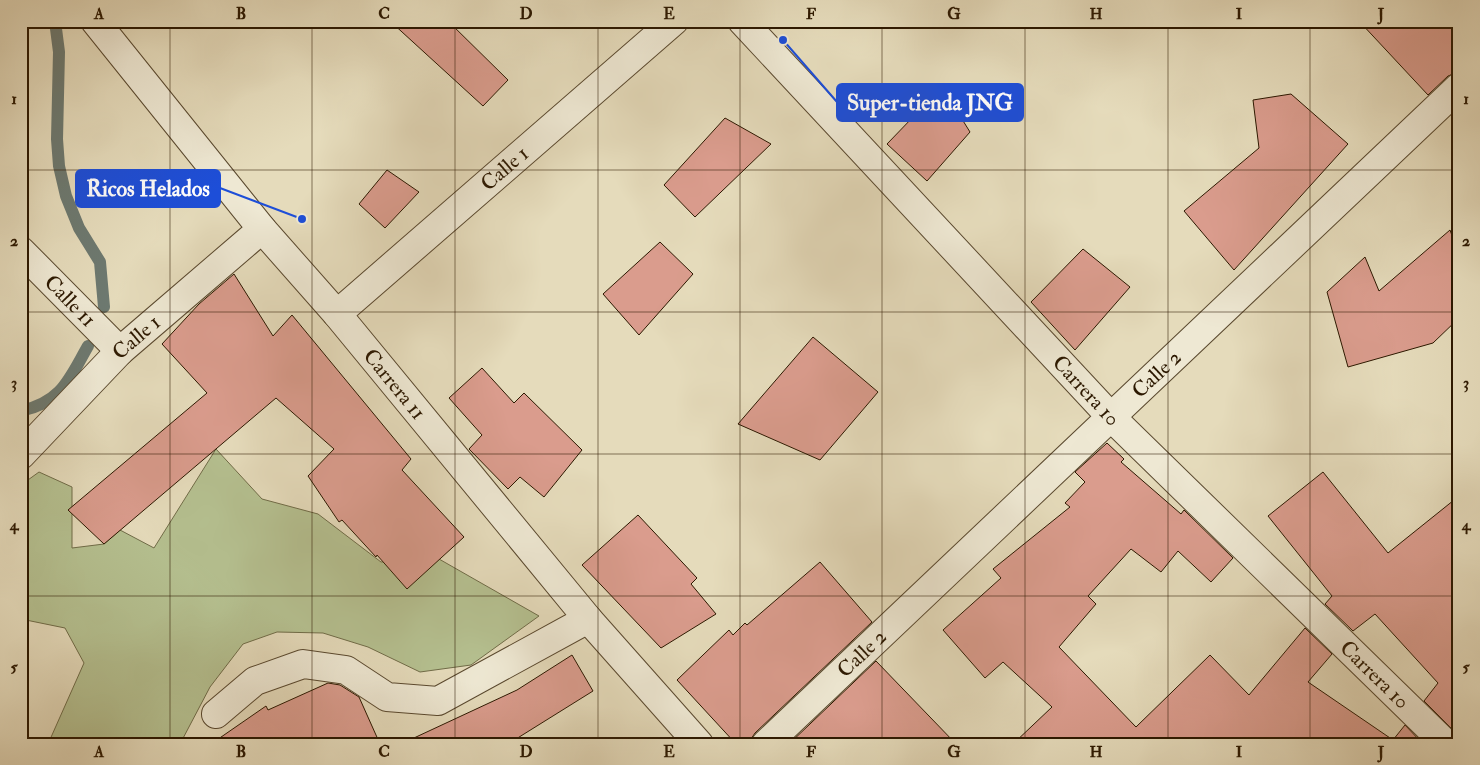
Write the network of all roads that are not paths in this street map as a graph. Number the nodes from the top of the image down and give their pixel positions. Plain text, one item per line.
1 (95, 21) edge
2 (674, 21) edge
3 (742, 21) edge
4 (1459, 87) edge
5 (262, 229) junction
6 (21, 251) edge
7 (337, 314) junction
8 (120, 351) junction
9 (1111, 417) junction
10 (21, 455) edge
11 (588, 619) junction
12 (216, 714) dead end
13 (699, 744) edge
14 (766, 744) edge
15 (1446, 744) edge

1 - 5 street, Carrera 11
2 - 7 street, Calle 1
3 - 9 street, Carrera 10
4 - 9 street, Calle 2
5 - 7 street, Carrera 11
5 - 8 street, Calle 1
6 - 8 street, Calle 11
7 - 11 street, Carrera 11
8 - 10 street, Calle 1
9 - 14 street, Calle 2
9 - 15 street, Carrera 10
11 - 12 street
11 - 13 street, Carrera 11

